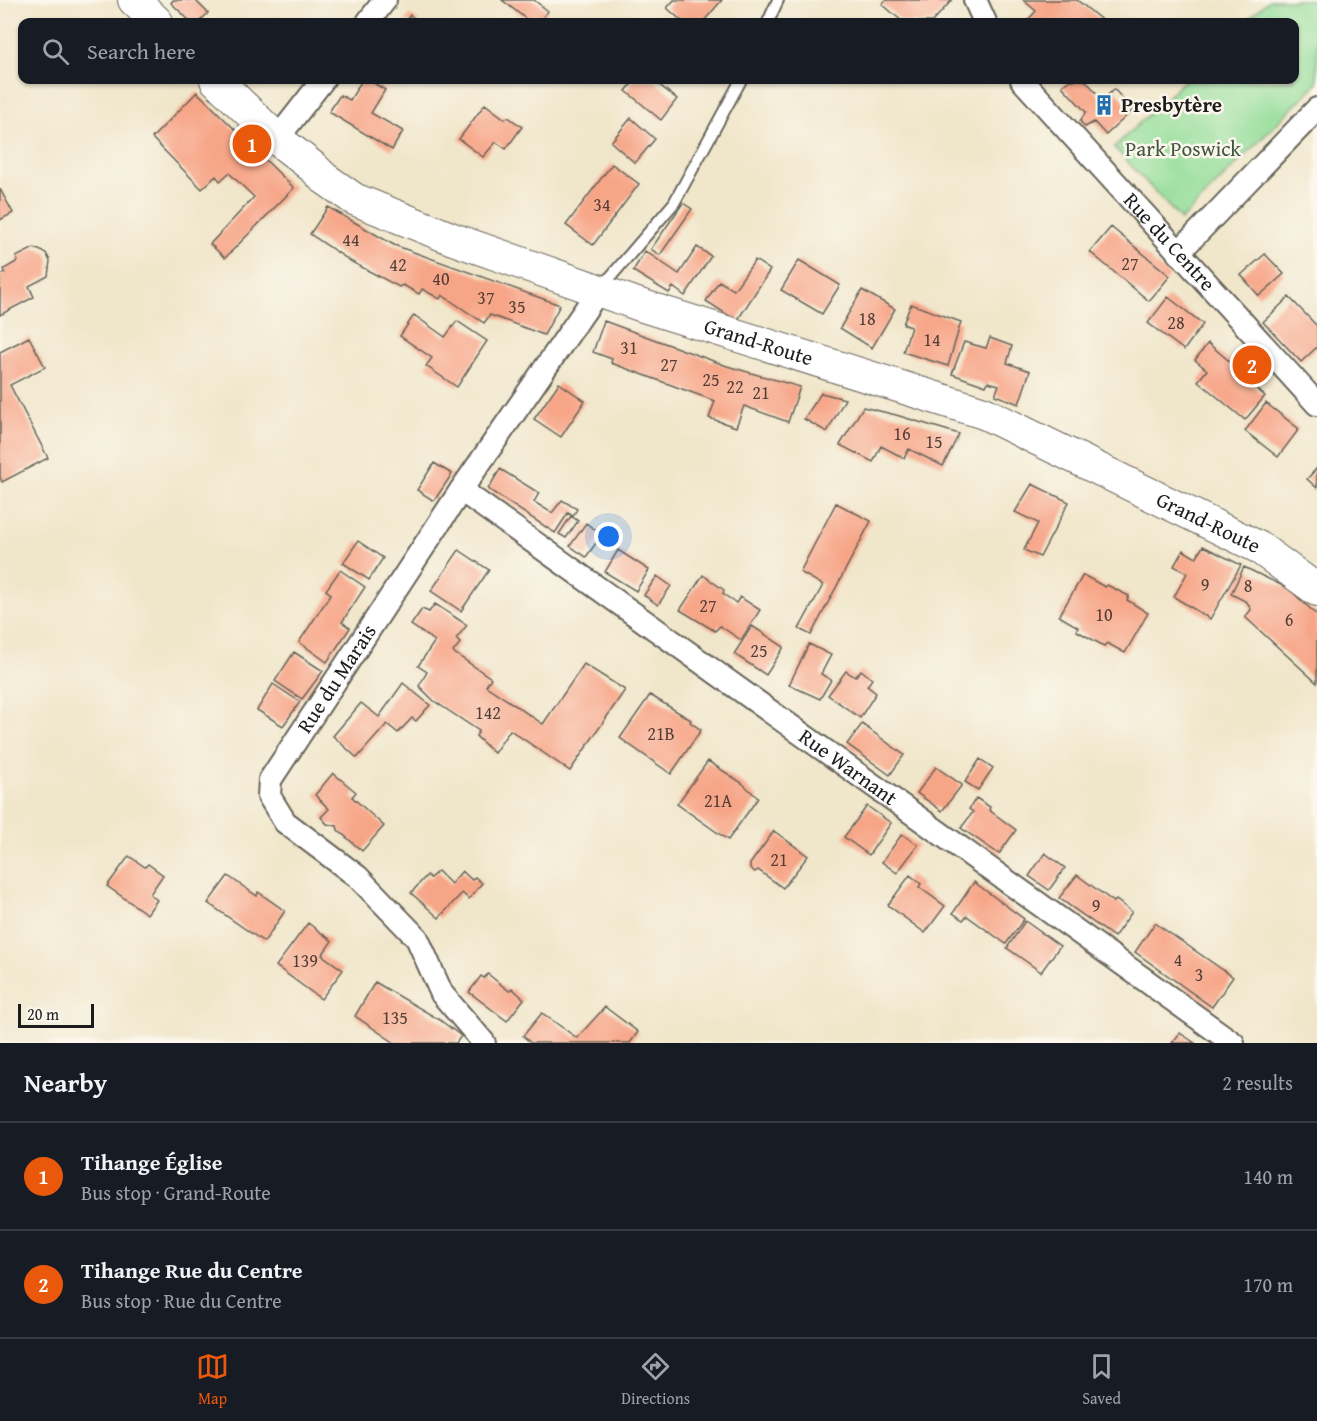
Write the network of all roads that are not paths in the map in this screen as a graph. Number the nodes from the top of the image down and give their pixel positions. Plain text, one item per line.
1 (134, 0) edge
2 (385, 0) edge
3 (778, 0) edge
4 (975, 0) edge
5 (153, 18) edge
6 (371, 18) edge
7 (770, 18) edge
8 (984, 18) edge
9 (220, 84) edge
10 (320, 84) edge
11 (739, 84) edge
12 (1026, 84) edge
13 (1317, 109) edge
14 (277, 139) junction
15 (1178, 254) junction
16 (599, 290) junction
17 (1317, 404) edge
18 (461, 490) junction
19 (1317, 590) edge
20 (484, 1043) edge
21 (1233, 1043) edge

1 - 5 street
2 - 6 street
3 - 7 lane
4 - 8 street
9 - 14 street, Grand-Route
10 - 14 street
11 - 16 lane
12 - 15 street, Rue du Centre
13 - 15 street
14 - 16 street, Grand-Route
15 - 17 street, Rue du Centre
16 - 18 street, Rue du Marais
16 - 19 street, Grand-Route
18 - 20 street, Rue du Marais
18 - 21 street, Rue Warnant

